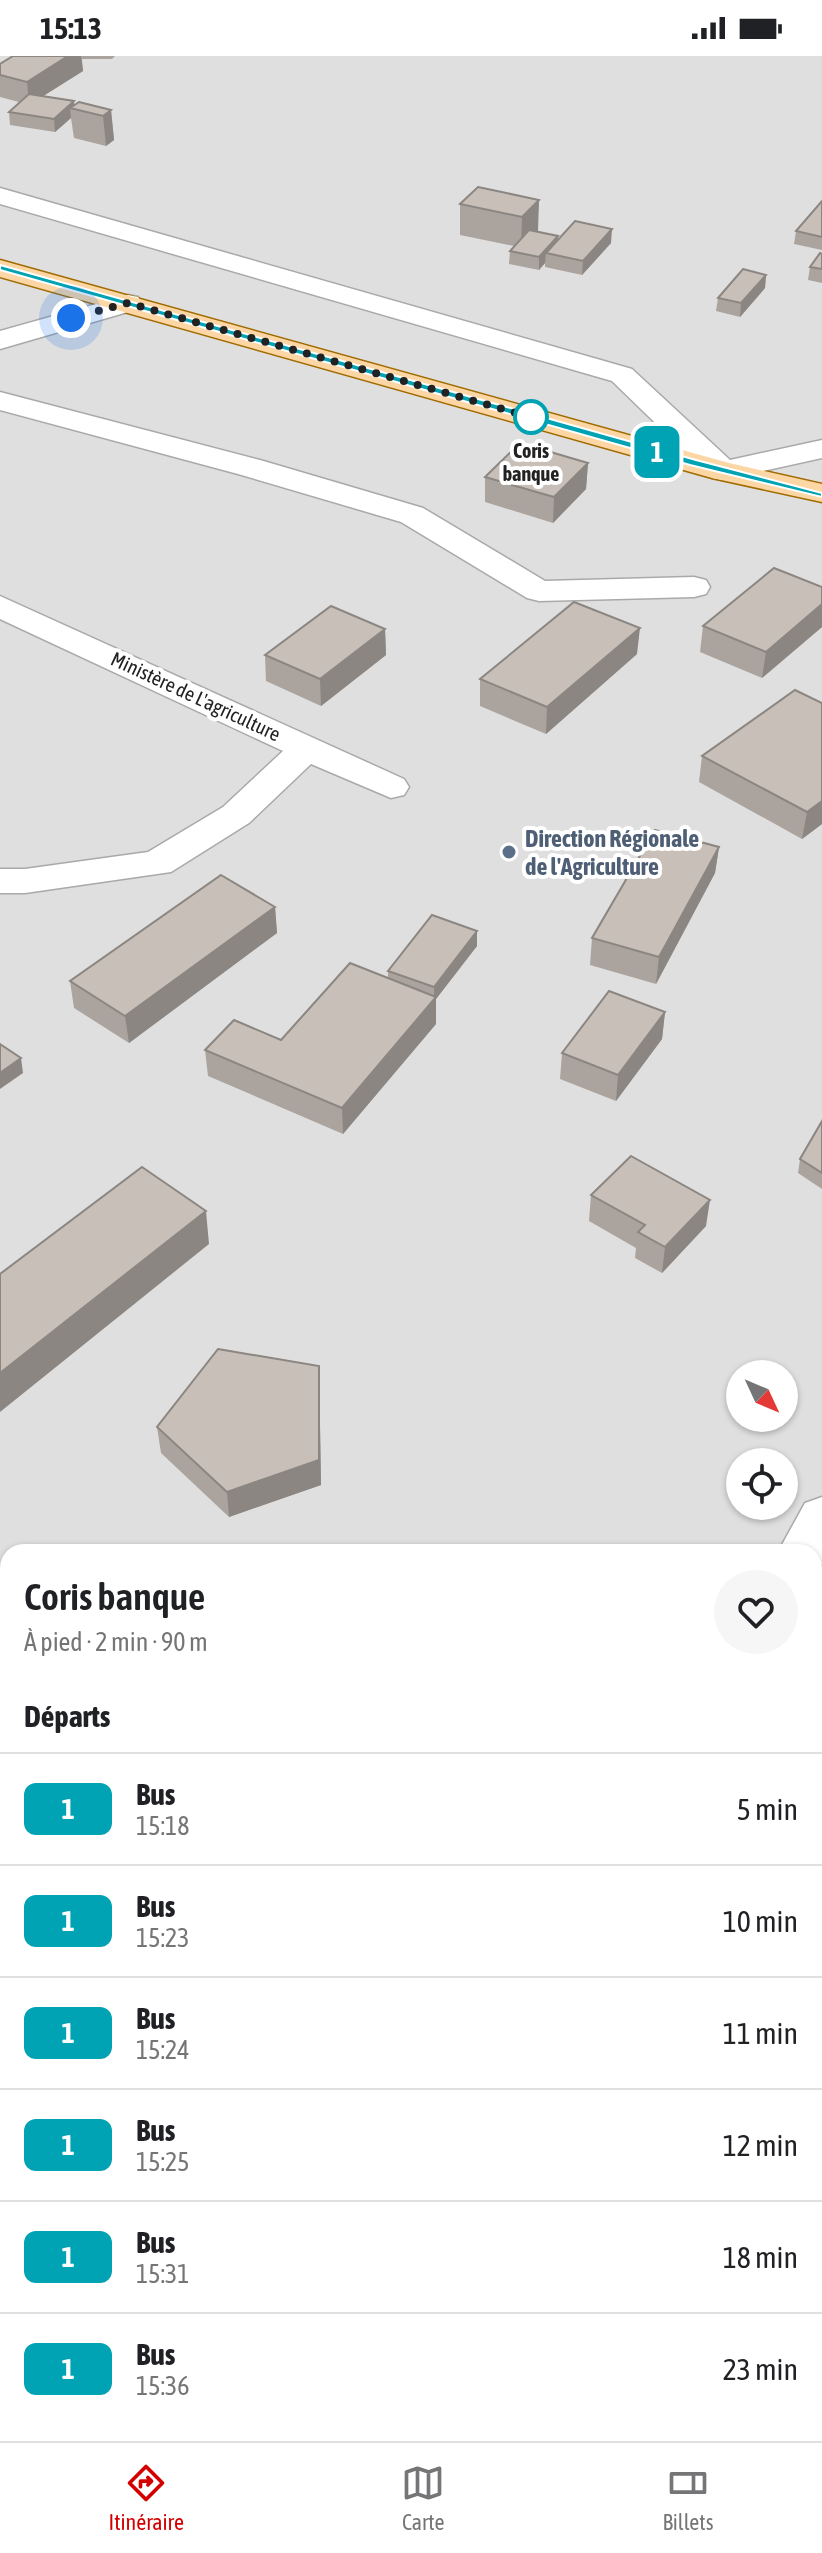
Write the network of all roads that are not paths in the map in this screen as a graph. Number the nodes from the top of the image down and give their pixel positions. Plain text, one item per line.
1 (0, 196) edge
2 (0, 268) edge
3 (128, 303) junction
4 (0, 340) edge
5 (0, 401) edge
6 (822, 449) edge
7 (723, 471) junction
8 (822, 493) edge
9 (694, 587) dead end
10 (0, 606) edge
11 (307, 748) junction
12 (391, 787) dead end
13 (0, 881) edge
14 (822, 1517) edge
15 (807, 1544) edge

1 - 7 street
2 - 3 main road
3 - 4 street
3 - 7 main road
5 - 9 street
6 - 7 street
7 - 8 main road
10 - 11 street, Ministère de L'agriculture
11 - 12 street, Ministère de L'agriculture
11 - 13 street
14 - 15 street

